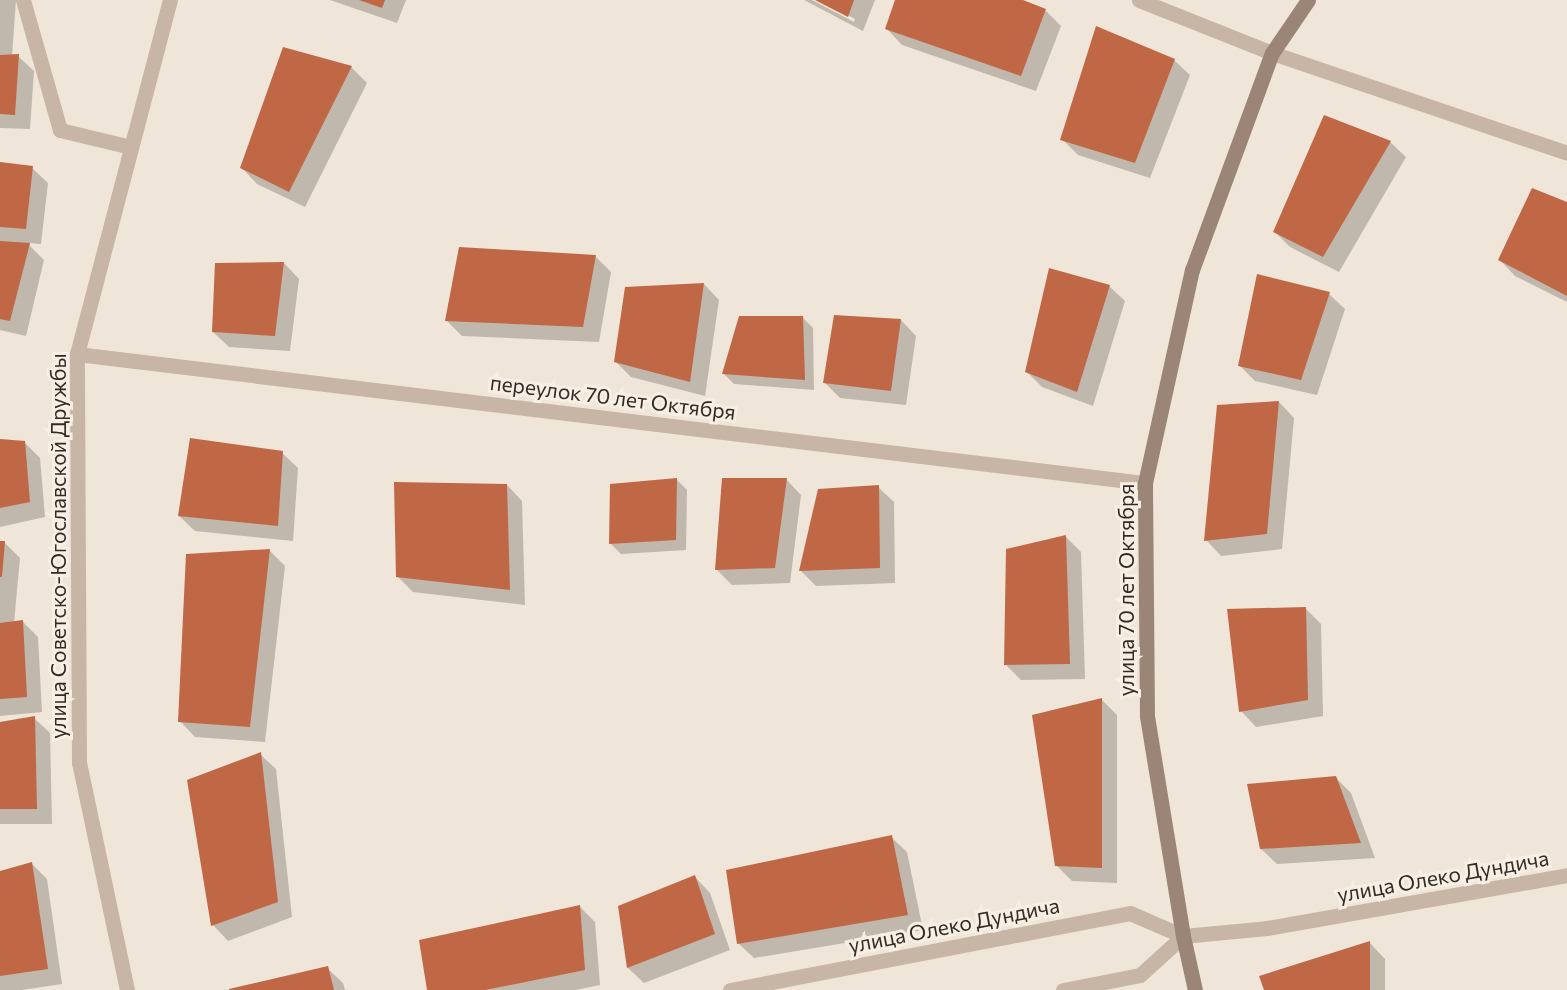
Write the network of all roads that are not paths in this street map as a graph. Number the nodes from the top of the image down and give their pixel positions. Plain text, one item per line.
1 (23, 0) edge
2 (170, 0) edge
3 (1139, 0) edge
4 (1308, 0) edge
5 (1272, 53) junction
6 (131, 147) junction
7 (1567, 153) edge
8 (77, 354) junction
9 (1145, 483) junction
10 (1567, 874) edge
11 (1183, 936) junction
12 (127, 990) edge
13 (730, 990) edge
14 (1063, 990) edge
15 (1196, 990) edge

1 - 6 street
2 - 6 street, улица Советско-Югославской Дружбы
3 - 5 street
4 - 5 street, улица 70 лет Октября
5 - 7 street
5 - 9 street, улица 70 лет Октября
6 - 8 street, улица Советско-Югославской Дружбы
8 - 9 street, переулок 70 лет Октября
8 - 12 street, улица Советско-Югославской Дружбы
9 - 11 street, улица 70 лет Октября
10 - 11 street, улица Олеко Дундича
11 - 13 street, улица Олеко Дундича
11 - 14 street
11 - 15 street, улица 70 лет Октября

